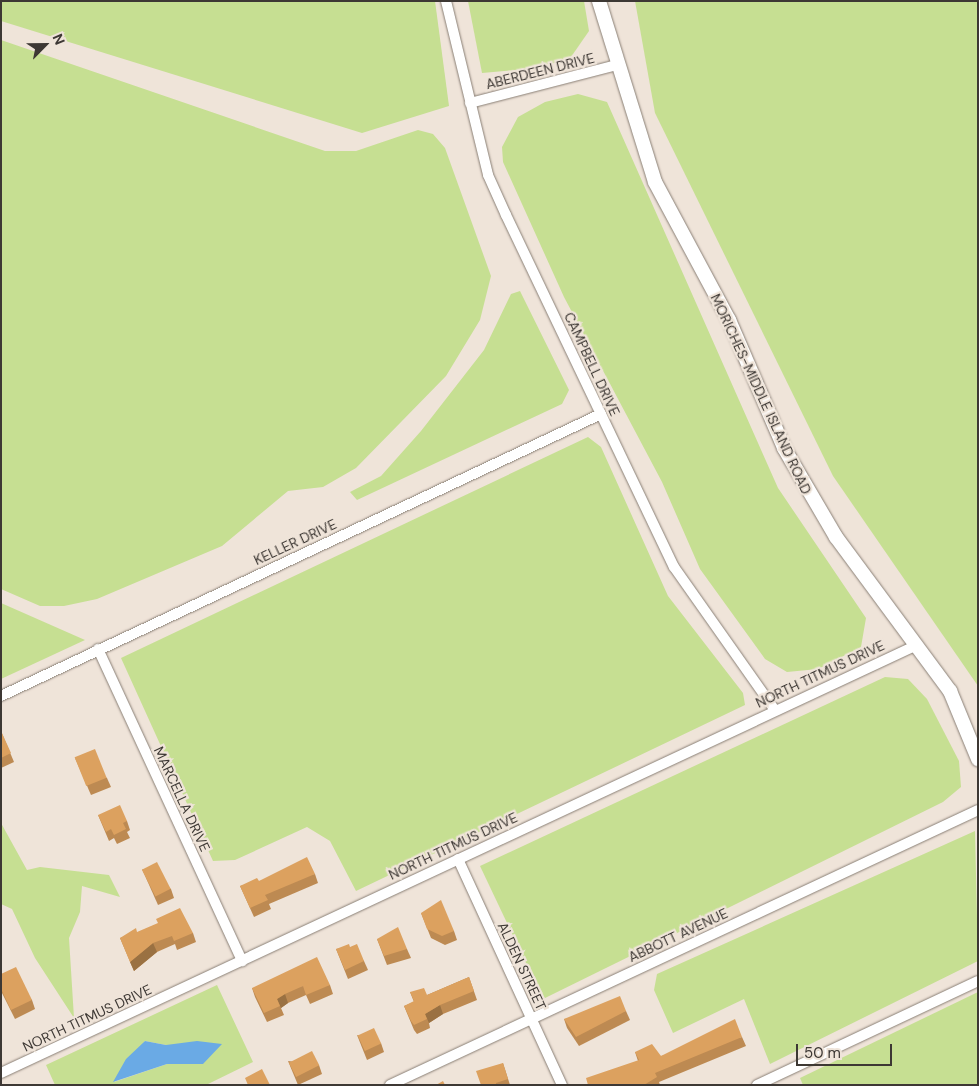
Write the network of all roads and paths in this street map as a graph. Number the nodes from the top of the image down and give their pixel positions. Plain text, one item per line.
1 (446, 1) edge
2 (599, 1) edge
3 (617, 65) junction
4 (470, 103) junction
5 (601, 414) junction
6 (917, 645) junction
7 (98, 649) junction
8 (1, 696) edge
9 (775, 710) junction
10 (978, 759) edge
11 (978, 810) edge
12 (458, 859) junction
13 (242, 960) junction
14 (978, 981) edge
15 (532, 1021) junction
16 (1, 1073) edge
17 (390, 1085) edge
18 (562, 1085) edge
19 (757, 1085) edge

1 - 4 street, CAMPBELL DRIVE
2 - 3 main road, MORICHES-MIDDLE ISLAND ROAD
3 - 4 street, ABERDEEN DRIVE
3 - 6 main road, MORICHES-MIDDLE ISLAND ROAD
4 - 5 street, CAMPBELL DRIVE
5 - 7 street, KELLER DRIVE
5 - 9 street, CAMPBELL DRIVE
6 - 9 street, NORTH TITMUS DRIVE
6 - 10 main road, MORICHES-MIDDLE ISLAND ROAD
7 - 8 street, KELLER DRIVE
7 - 13 street, MARCELLA DRIVE
9 - 12 street, NORTH TITMUS DRIVE
11 - 15 street, ABBOTT AVENUE
12 - 13 street, NORTH TITMUS DRIVE
12 - 15 street, ALDEN STREET
13 - 16 street, NORTH TITMUS DRIVE
14 - 19 street
15 - 17 street, ABBOTT AVENUE
15 - 18 street, ALDEN STREET

